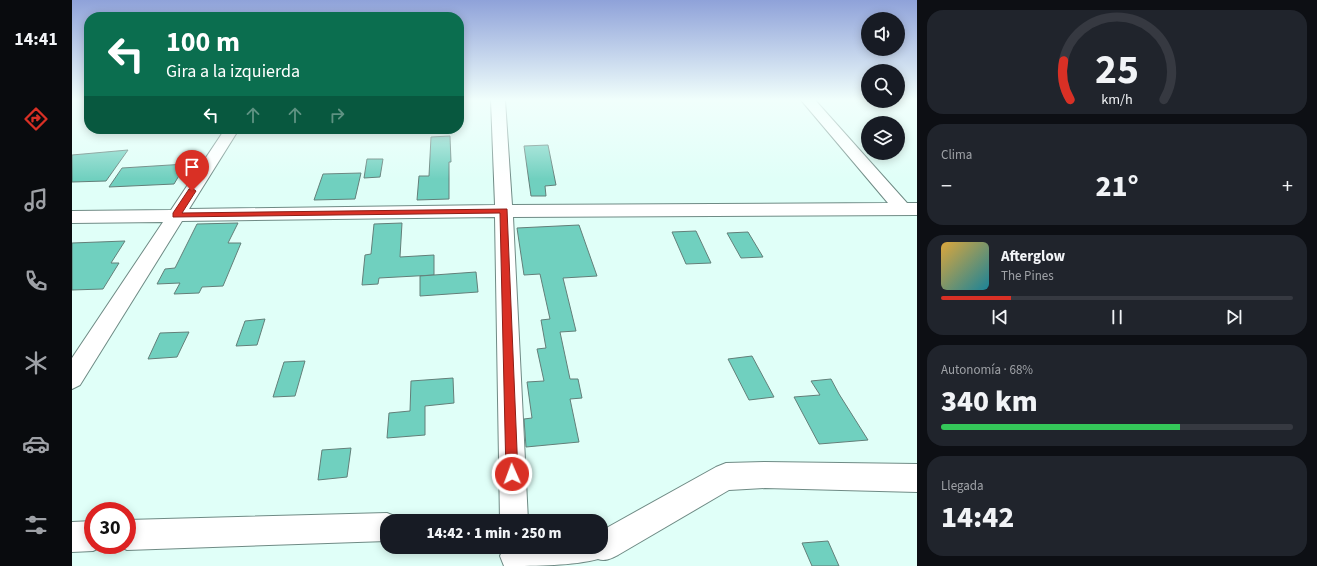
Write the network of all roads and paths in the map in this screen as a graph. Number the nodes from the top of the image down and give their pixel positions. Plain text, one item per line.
1 (499, 126) edge
2 (832, 126) edge
3 (229, 134) edge
4 (909, 209) edge
5 (504, 210) junction
6 (176, 215) junction
7 (72, 217) edge
8 (72, 378) edge
9 (917, 478) edge
10 (514, 514) edge
11 (380, 527) edge
12 (136, 535) edge
13 (84, 536) edge
14 (72, 537) edge
15 (608, 545) edge
16 (532, 554) edge
17 (515, 556) edge

1 - 5 street
2 - 4 street
3 - 6 street
4 - 5 street
5 - 6 street
5 - 10 street
6 - 7 street
6 - 8 street
9 - 15 street
11 - 12 street
13 - 14 street
16 - 17 street

